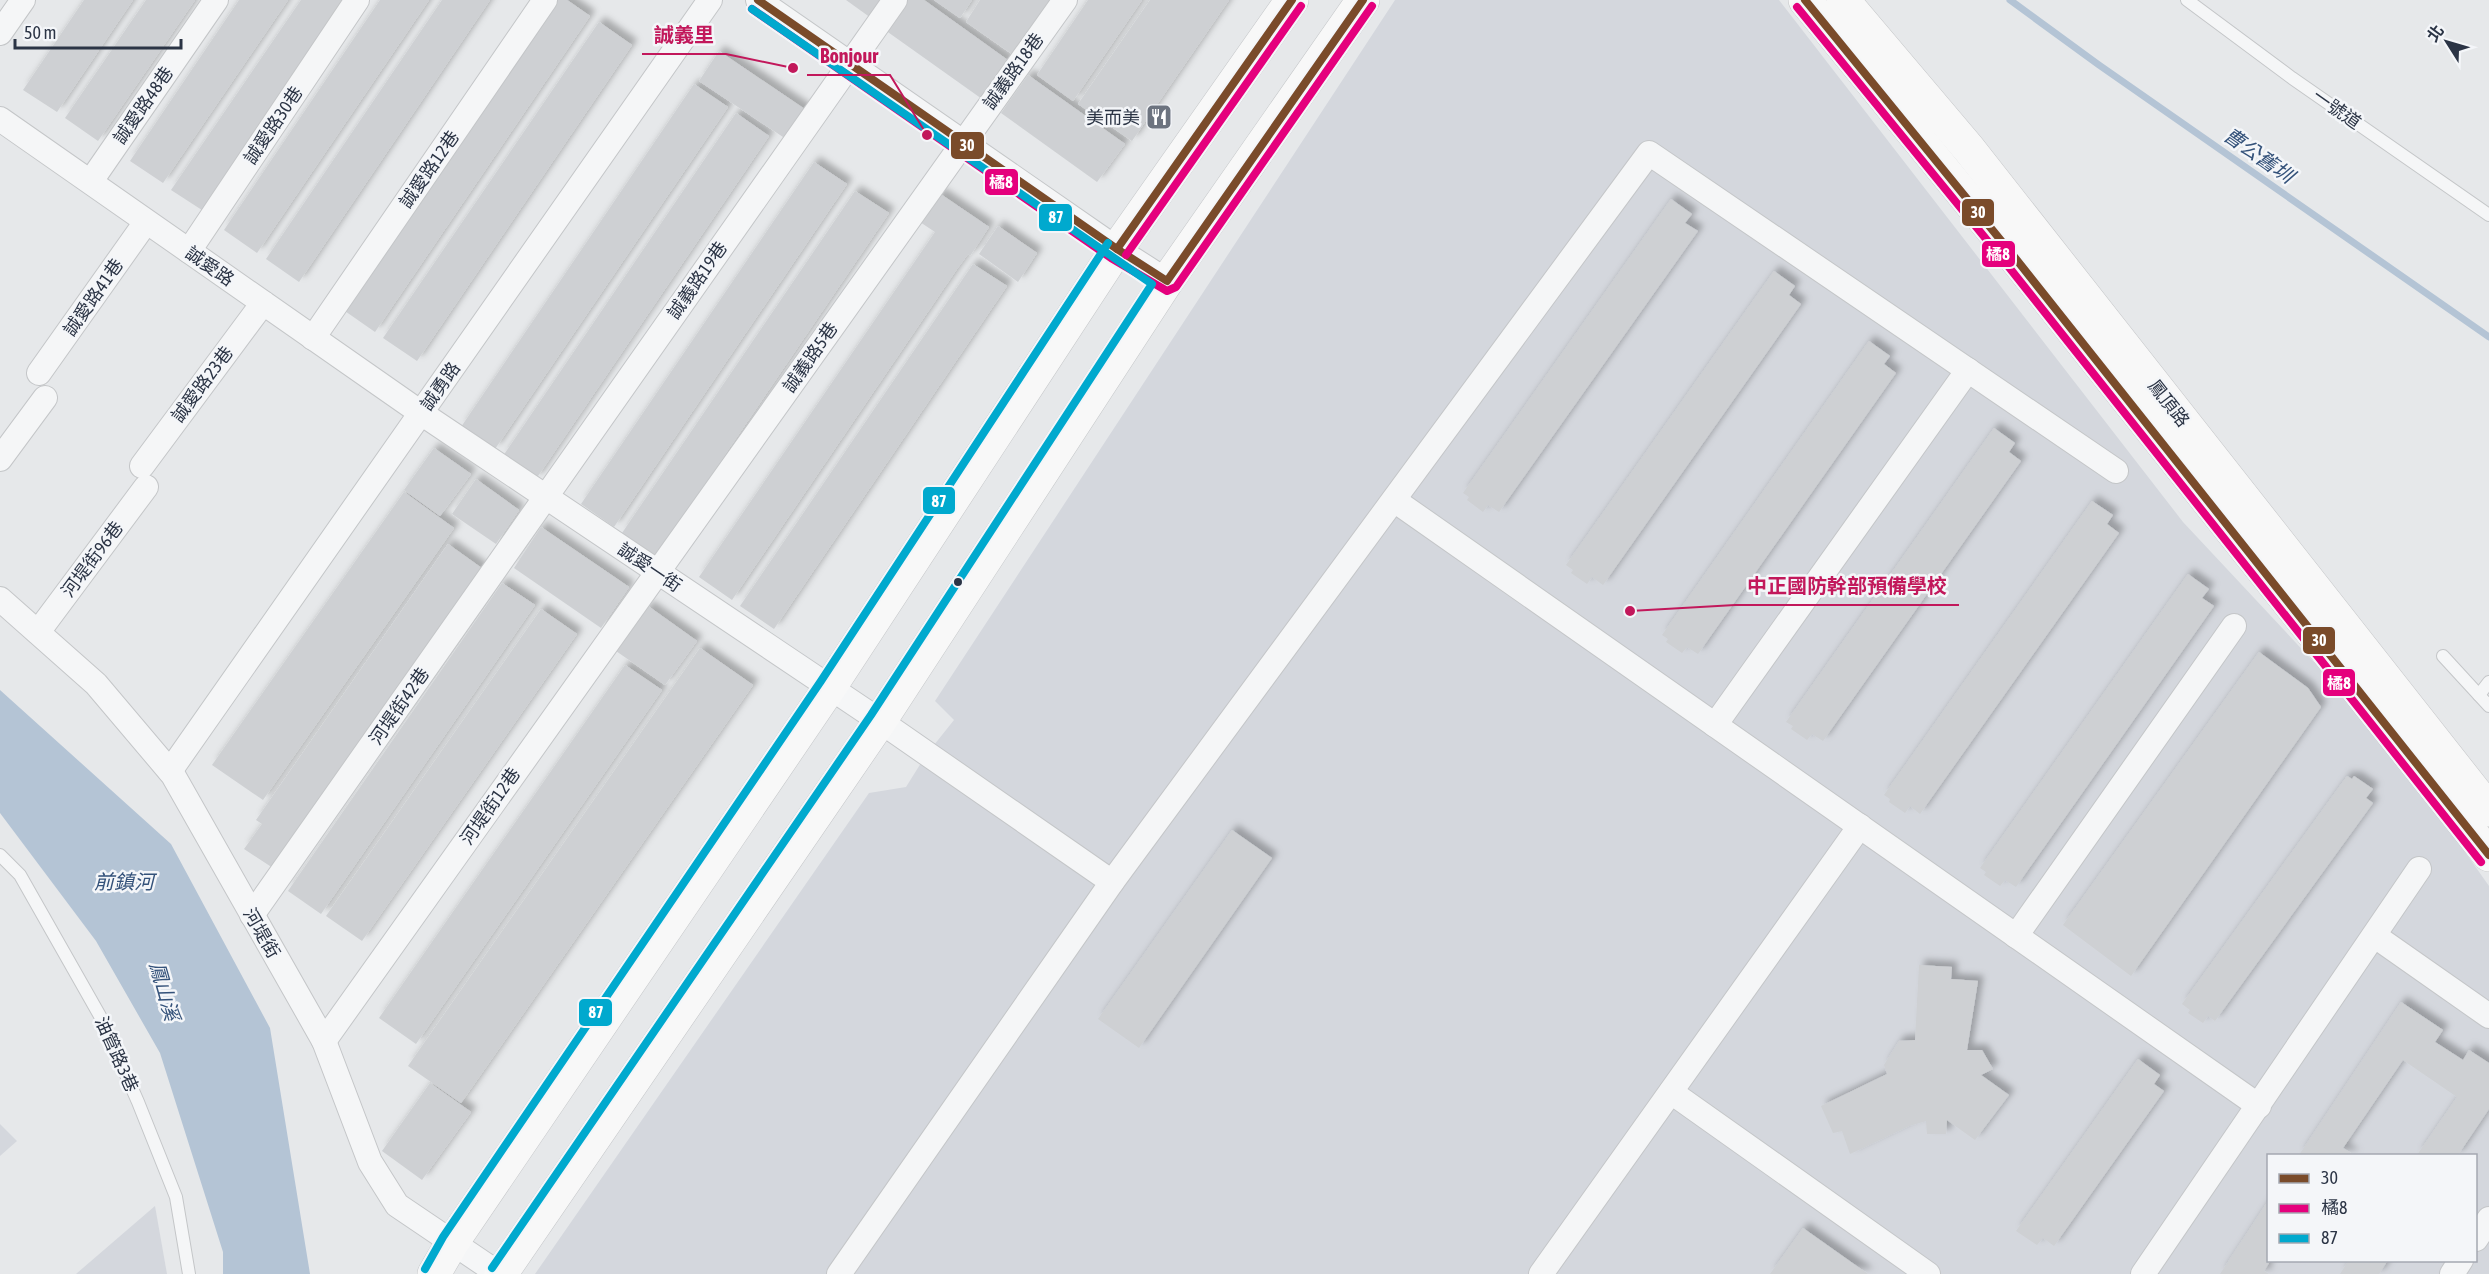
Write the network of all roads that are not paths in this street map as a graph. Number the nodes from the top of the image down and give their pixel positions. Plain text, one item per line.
1 (23, 0) edge
2 (216, 0) edge
3 (357, 0) edge
4 (545, 0) edge
5 (710, 0) edge
6 (758, 0) edge
7 (895, 0) edge
8 (1065, 0) edge
9 (1292, 0) edge
10 (1364, 0) edge
11 (1805, 0) edge
12 (1843, 0) edge
13 (2187, 0) edge
14 (0, 33) edge
15 (849, 64) junction
16 (0, 119) edge
17 (962, 143) junction
18 (91, 181) junction
19 (2489, 215) edge
20 (146, 222) junction
21 (1117, 249) junction
22 (189, 251) junction
23 (1167, 281) junction
24 (263, 303) junction
25 (313, 338) junction
26 (1968, 370) junction
27 (39, 373) dead end
28 (45, 398) dead end
29 (421, 413) junction
30 (0, 459) edge
31 (2116, 471) dead end
32 (144, 476) joint
33 (546, 497) junction
34 (1394, 500) junction
35 (657, 572) junction
36 (0, 599) edge
37 (2234, 626) dead end
38 (38, 632) junction
39 (2443, 656) dead end
40 (2489, 682) edge
41 (830, 687) junction
42 (2479, 695) junction
43 (2489, 706) edge
44 (880, 721) junction
45 (1715, 725) junction
46 (170, 771) junction
47 (2489, 810) edge
48 (1860, 826) junction
49 (0, 855) edge
50 (2489, 855) edge
51 (2419, 869) dead end
52 (1112, 882) junction
53 (252, 915) junction
54 (2016, 936) junction
55 (2374, 936) junction
56 (2489, 1016) edge
57 (324, 1041) junction
58 (1671, 1092) junction
59 (2259, 1106) junction
60 (2489, 1219) edge
61 (2477, 1236) edge
62 (452, 1243) junction
63 (847, 1271) edge
64 (189, 1274) edge
65 (434, 1274) edge
66 (500, 1274) edge
67 (1541, 1274) edge
68 (1928, 1274) edge
69 (2143, 1274) edge

1 - 14 street
2 - 18 street, 誠愛路48巷
3 - 22 street, 誠愛路30巷
4 - 25 street, 誠愛路12巷
5 - 29 street, 誠勇路
6 - 15 street
7 - 15 street, 誠義路19巷
8 - 17 street, 誠義路18巷
9 - 21 street
10 - 23 street
11 - 50 street, 鳳頂路
12 - 47 street, 鳳頂路
13 - 19 lane, 一號道
15 - 17 street
15 - 33 street, 誠義路19巷
16 - 18 street, 誠愛路
17 - 21 street
17 - 35 street, 誠義路5巷
18 - 20 street, 誠愛路
20 - 22 street, 誠愛路
20 - 27 street, 誠愛路41巷
21 - 23 street
21 - 41 street
22 - 24 street, 誠愛路
23 - 44 street
24 - 25 street, 誠愛路
24 - 32 street, 誠愛路23巷
25 - 29 street, 誠愛路
26 - 31 street
26 - 34 street
26 - 45 street
28 - 30 street
29 - 33 street, 誠愛一街
29 - 46 street, 誠勇路
32 - 38 street, 河堤街96巷
33 - 35 street, 誠愛一街
33 - 53 street, 河堤街42巷
34 - 45 street
34 - 52 street
35 - 41 street, 誠愛一街
35 - 57 street, 河堤街12巷
36 - 38 street, 河堤街
37 - 54 street
38 - 46 street, 河堤街
39 - 42 lane
40 - 42 lane
41 - 44 street, 誠愛一街
41 - 62 street
42 - 43 lane
44 - 52 street, 誠愛一街
44 - 66 street
45 - 48 street
46 - 53 street, 河堤街
48 - 54 street
48 - 58 street
49 - 64 lane, 油管路3巷
51 - 55 street
52 - 63 street
53 - 57 street, 河堤街
54 - 59 street
55 - 56 street
55 - 59 street
57 - 62 street, 河堤街
58 - 67 street
58 - 68 street
59 - 69 street
60 - 61 street
62 - 65 street
62 - 66 street, 河堤街

